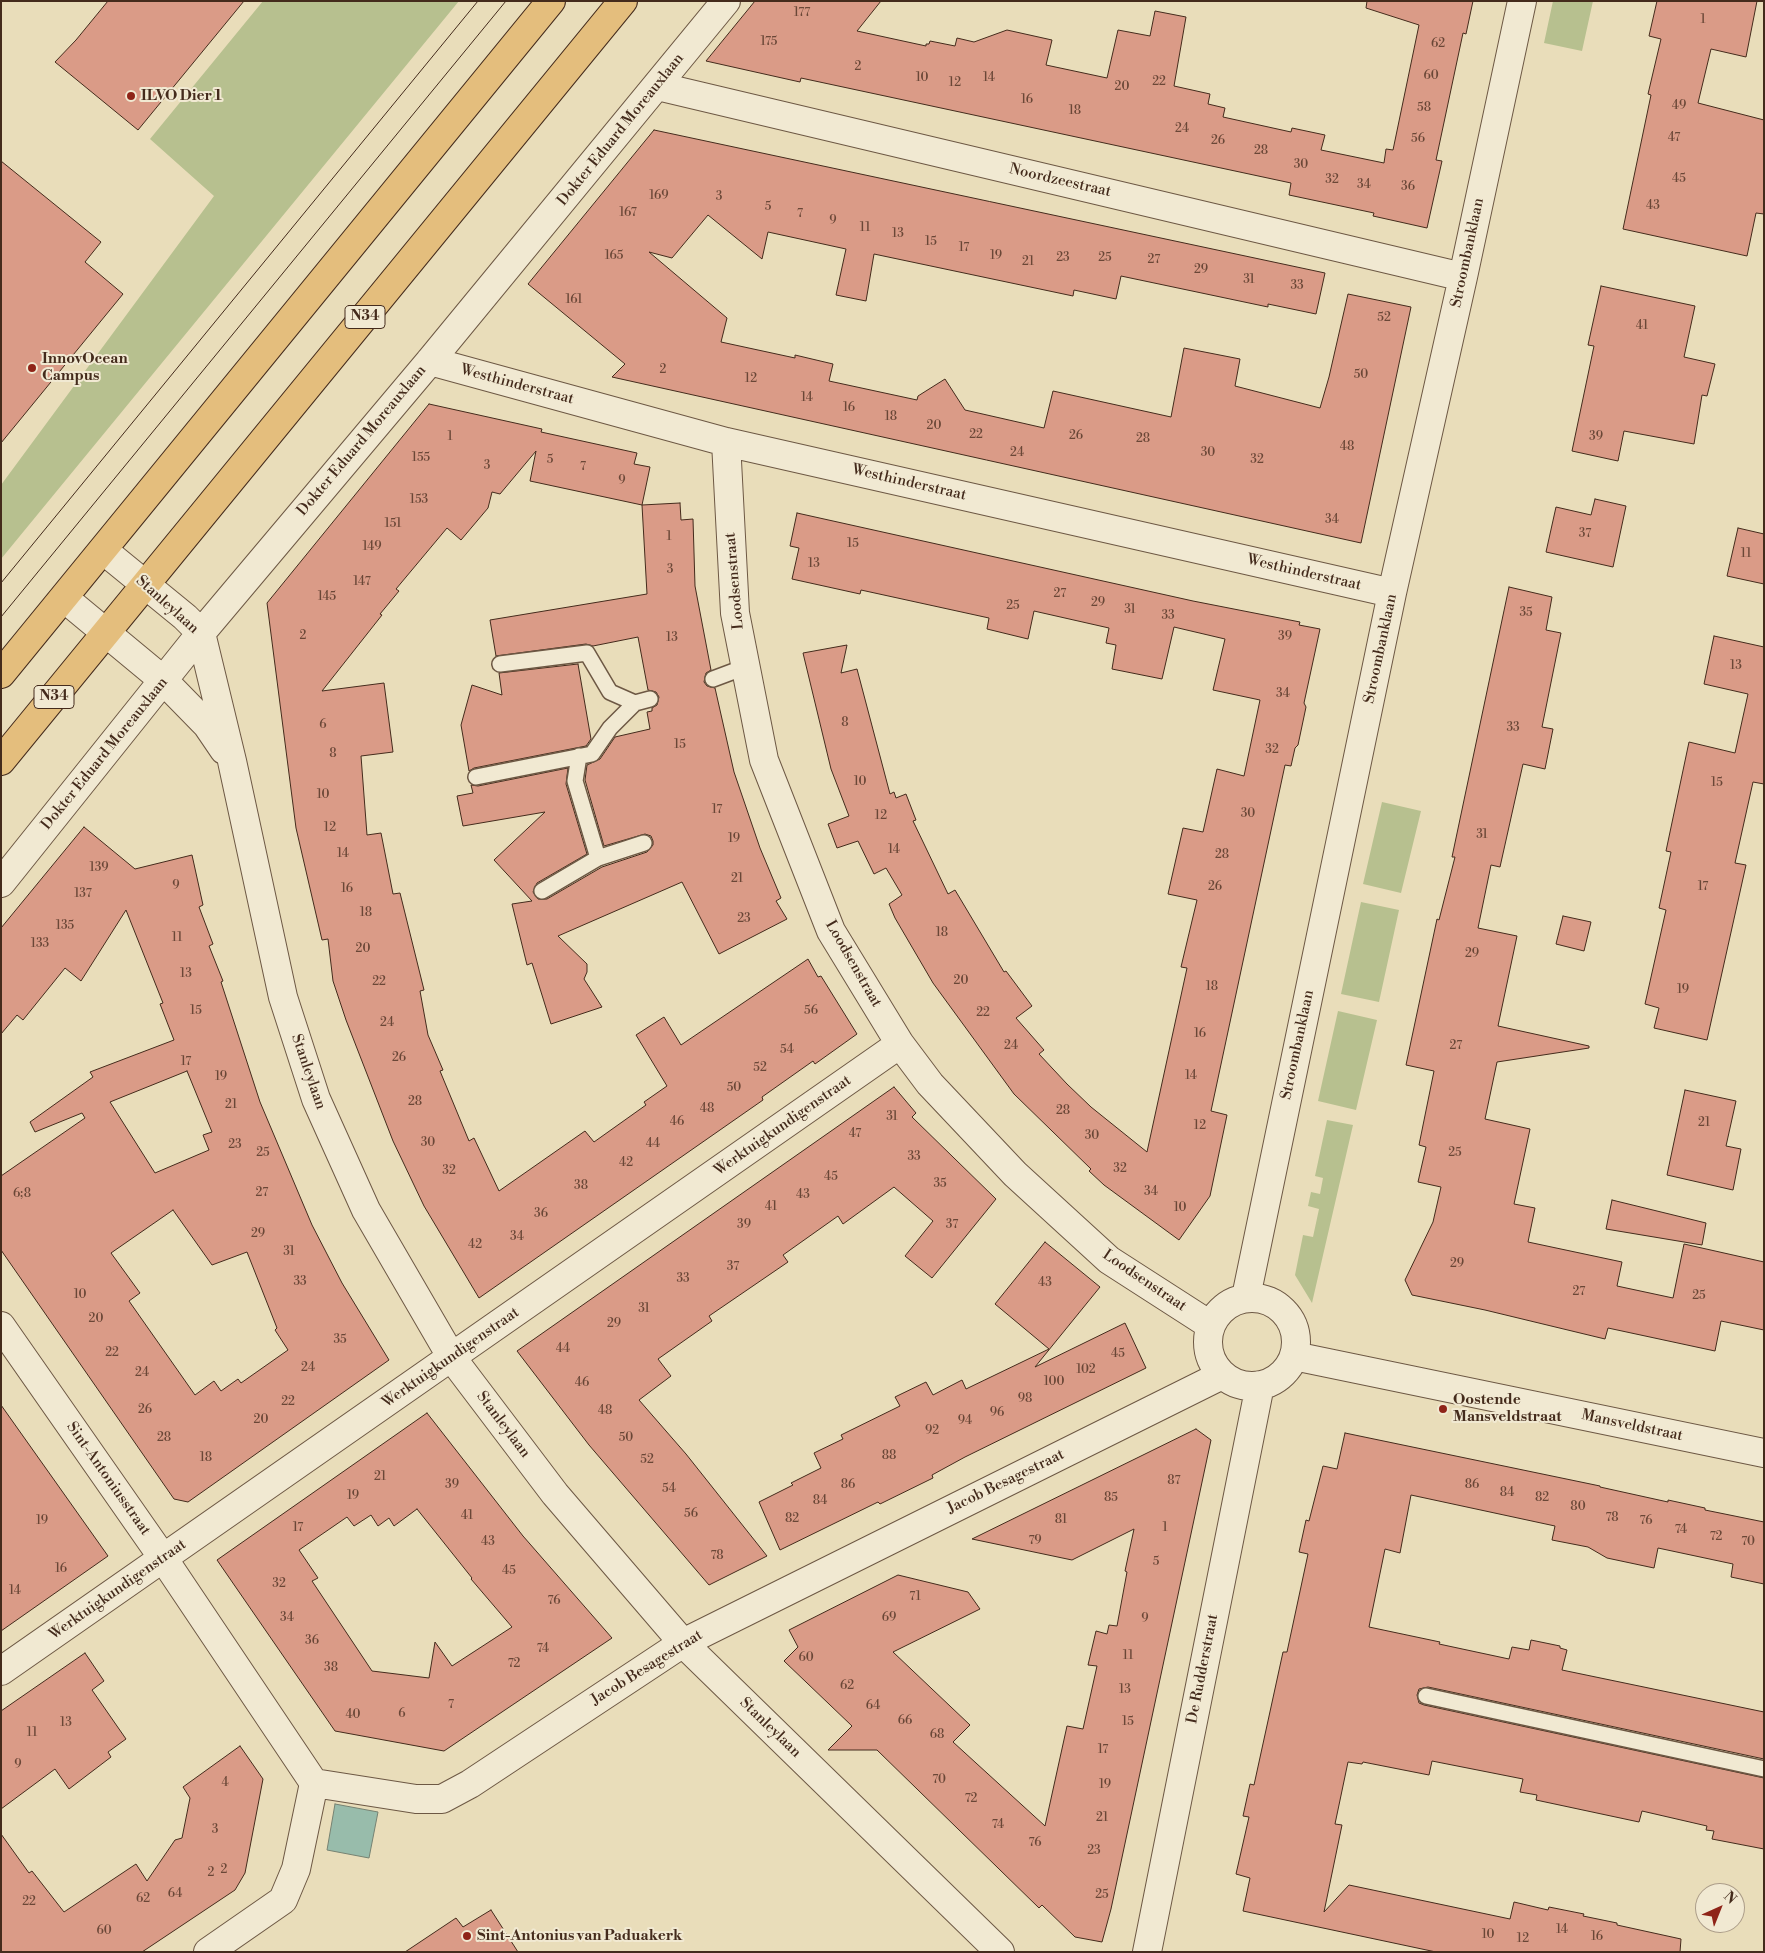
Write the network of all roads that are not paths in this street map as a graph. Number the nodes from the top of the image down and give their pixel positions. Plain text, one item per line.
1 (552, 1) edge
2 (623, 1) edge
3 (726, 1) edge
4 (1522, 1) edge
5 (658, 86) junction
6 (1463, 277) junction
7 (430, 361) junction
8 (726, 442) junction
9 (103, 550) junction
10 (145, 585) junction
11 (1392, 593) junction
12 (64, 598) junction
13 (106, 632) junction
14 (201, 633) junction
15 (500, 664) dead end
16 (746, 667) junction
17 (1, 674) edge
18 (713, 679) dead end
19 (163, 680) junction
20 (650, 699) dead end
21 (634, 703) junction
22 (579, 756) junction
23 (232, 761) junction
24 (1, 762) edge
25 (476, 778) dead end
26 (644, 843) dead end
27 (598, 858) junction
28 (1, 883) edge
29 (542, 891) dead end
30 (900, 1044) junction
31 (1246, 1297) junction
32 (1210, 1325) junction
33 (1, 1326) edge
34 (1294, 1356) junction
35 (452, 1358) junction
36 (1222, 1375) junction
37 (1260, 1386) junction
38 (1764, 1453) edge
39 (163, 1558) junction
40 (683, 1643) junction
41 (1, 1671) edge
42 (1426, 1696) dead end
43 (1764, 1769) edge
44 (314, 1783) junction
45 (208, 1952) edge
46 (1000, 1952) edge
47 (1147, 1952) edge

1 - 9 main road
2 - 10 main road, N34
3 - 5 street, Dokter Eduard Moreauxlaan
4 - 6 street, Stroombanklaan
5 - 6 street, Noordzeestraat
5 - 7 street, Dokter Eduard Moreauxlaan
6 - 11 street, Stroombanklaan
7 - 8 street, Westhinderstraat
7 - 14 street, Dokter Eduard Moreauxlaan
8 - 11 street, Westhinderstraat
8 - 16 street, Loodsenstraat
9 - 10 street, Stanleylaan
9 - 12 main road
10 - 13 main road, N34
10 - 14 street, Stanleylaan
11 - 31 street, Stroombanklaan
12 - 13 street, Stanleylaan
12 - 17 main road
13 - 19 street, Stanleylaan
13 - 24 main road, N34
14 - 19 street, Dokter Eduard Moreauxlaan
14 - 23 street, Stanleylaan
15 - 21 lane
16 - 18 lane
16 - 30 street, Loodsenstraat
19 - 23 street, Stanleylaan
19 - 28 street, Dokter Eduard Moreauxlaan
20 - 21 lane
21 - 22 lane
22 - 25 lane
22 - 27 lane
23 - 35 street, Stanleylaan
26 - 27 lane
27 - 29 lane
30 - 32 street, Loodsenstraat
30 - 35 street, Werktuigkundigenstraat
31 - 32 street
31 - 34 street
32 - 36 street
33 - 39 street, Sint-Antoniusstraat
34 - 37 street
34 - 38 street, Mansveldstraat
35 - 39 street, Werktuigkundigenstraat
35 - 40 street, Stanleylaan
36 - 37 street
36 - 40 street, Jacob Besagestraat
37 - 47 street, De Rudderstraat
39 - 41 street, Werktuigkundigenstraat
39 - 44 street, Sint-Antoniusstraat
40 - 44 street, Jacob Besagestraat
40 - 46 street, Stanleylaan
42 - 43 lane
44 - 45 street

